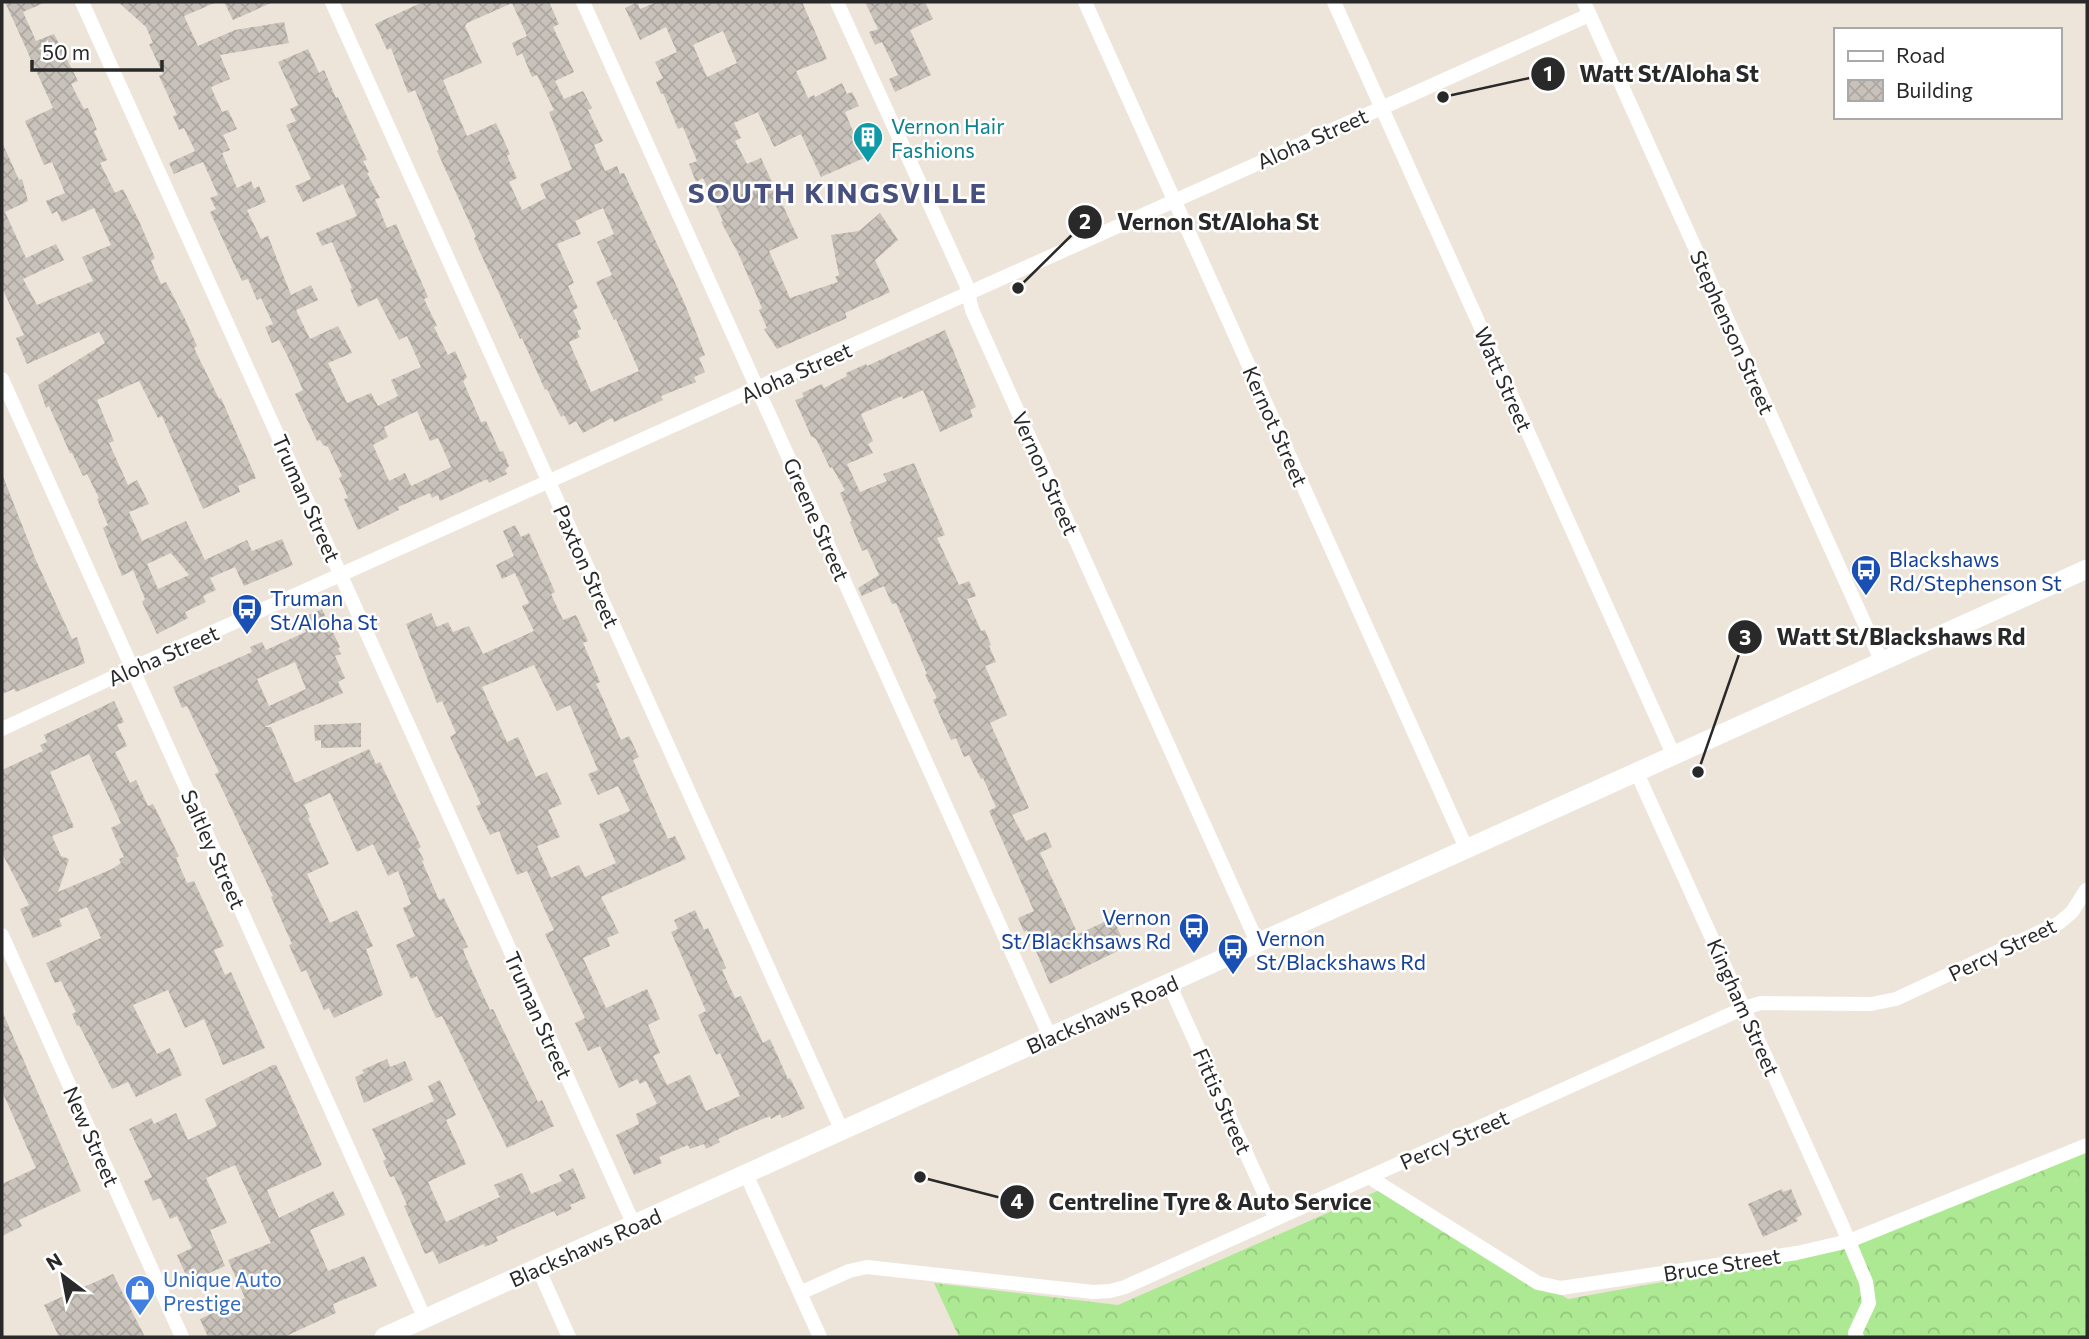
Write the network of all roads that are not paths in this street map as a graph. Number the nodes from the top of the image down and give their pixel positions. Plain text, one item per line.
1 (82, 2) edge
2 (332, 2) edge
3 (583, 2) edge
4 (837, 2) edge
5 (1085, 2) edge
6 (1334, 2) edge
7 (1587, 8) edge
8 (1380, 107) junction
9 (1173, 200) junction
10 (968, 294) junction
11 (2, 379) edge
12 (758, 389) junction
13 (549, 482) junction
14 (2087, 569) edge
15 (341, 575) junction
16 (1882, 662) junction
17 (132, 668) junction
18 (2, 729) edge
19 (1674, 756) junction
20 (1637, 773) junction
21 (1467, 850) junction
22 (2087, 890) edge
23 (2, 935) edge
24 (1258, 944) junction
25 (1169, 984) junction
26 (1744, 1008) junction
27 (1049, 1037) junction
28 (842, 1131) junction
29 (2087, 1145) edge
30 (746, 1174) junction
31 (1370, 1177) junction
32 (1276, 1219) junction
33 (634, 1225) junction
34 (1849, 1241) junction
35 (538, 1268) junction
36 (800, 1293) junction
37 (425, 1319) junction
38 (182, 1337) edge
39 (384, 1337) edge
40 (569, 1337) edge
41 (820, 1337) edge
42 (1857, 1337) edge

1 - 15 street, Truman Street
2 - 13 street, Paxton Street
3 - 12 street, Greene Street
4 - 10 street, Vernon Street
5 - 9 street, Kernot Street
6 - 8 street, Watt Street
7 - 8 street, Aloha Street
7 - 16 street, Stephenson Street
8 - 9 street, Aloha Street
8 - 19 street, Watt Street
9 - 10 street, Aloha Street
9 - 21 street, Kernot Street
10 - 12 street, Aloha Street
10 - 24 street, Vernon Street
11 - 17 street, Saltley Street
12 - 13 street, Aloha Street
12 - 27 street, Greene Street
13 - 15 street, Aloha Street
13 - 28 street, Paxton Street
14 - 16 main road, Blackshaws Road
15 - 17 street, Aloha Street
15 - 33 street, Truman Street
16 - 19 main road, Blackshaws Road
17 - 18 street, Aloha Street
17 - 37 street, Saltley Street
19 - 20 main road, Blackshaws Road
20 - 21 main road, Blackshaws Road
20 - 26 street, Kingham Street
21 - 24 main road, Blackshaws Road
22 - 26 street, Percy Street
23 - 38 street, New Street
24 - 25 main road, Blackshaws Road
25 - 27 main road, Blackshaws Road
25 - 32 street, Fittis Street
26 - 31 street, Percy Street
26 - 34 street, Kingham Street
27 - 28 main road, Blackshaws Road
28 - 30 main road, Blackshaws Road
29 - 34 street, Bruce Street
30 - 33 main road, Blackshaws Road
30 - 36 street
31 - 32 street, Percy Street
31 - 34 street, Bruce Street
32 - 36 street, Percy Street
33 - 35 main road, Blackshaws Road
34 - 42 street, Kingham Street
35 - 37 main road, Blackshaws Road
35 - 40 street
36 - 41 street
37 - 39 main road, Blackshaws Road

